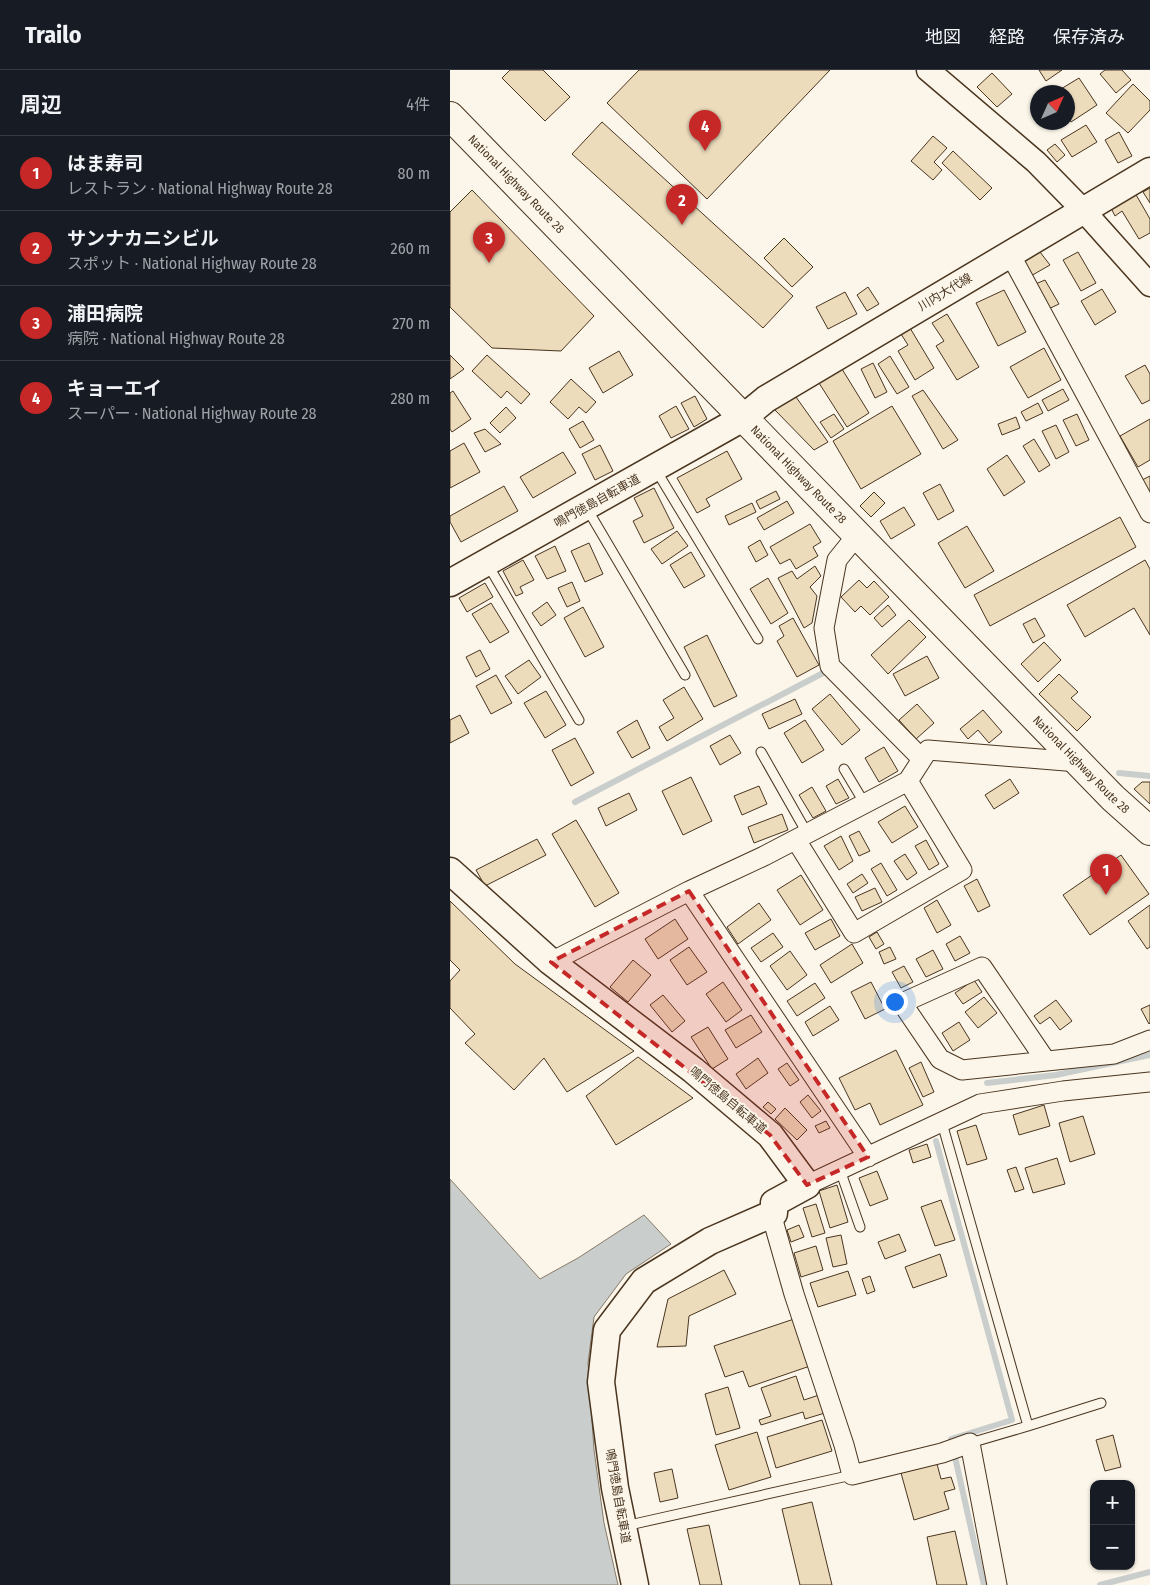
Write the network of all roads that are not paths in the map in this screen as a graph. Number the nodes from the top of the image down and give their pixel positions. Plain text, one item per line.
1 (928, 70) edge
2 (450, 116) edge
3 (1150, 170) edge
4 (1083, 210) junction
5 (1010, 254) junction
6 (1150, 285) edge
7 (743, 418) junction
8 (655, 468) junction
9 (586, 507) junction
10 (1150, 513) edge
11 (857, 535) junction
12 (487, 563) junction
13 (450, 583) edge
14 (758, 639) dead end
15 (685, 675) dead end
16 (579, 720) dead end
17 (761, 752) dead end
18 (922, 759) junction
19 (1078, 762) junction
20 (844, 769) dead end
21 (908, 781) junction
22 (865, 804) junction
23 (1150, 831) edge
24 (802, 836) junction
25 (450, 871) edge
26 (689, 891) junction
27 (551, 962) junction
28 (1150, 1040) edge
29 (1114, 1054) junction
30 (1046, 1061) junction
31 (1150, 1082) edge
32 (1125, 1084) junction
33 (942, 1122) junction
34 (868, 1157) junction
35 (840, 1170) junction
36 (807, 1185) junction
37 (774, 1214) junction
38 (860, 1227) dead end
39 (1101, 1403) dead end
40 (1028, 1426) junction
41 (970, 1443) junction
42 (852, 1475) junction
43 (623, 1526) junction
44 (635, 1585) edge
45 (997, 1585) edge

1 - 4 street
2 - 7 highway, National Highway Route 28
3 - 4 main road, 川内大代線
4 - 5 main road, 川内大代線
4 - 6 street
5 - 7 main road, 川内大代線
5 - 10 street
7 - 8 main road, 鳴門徳島自転車道
7 - 11 highway, National Highway Route 28
8 - 9 main road, 鳴門徳島自転車道
8 - 14 lane
9 - 12 main road, 鳴門徳島自転車道
9 - 15 lane
11 - 18 street
11 - 19 highway, National Highway Route 28
12 - 13 main road, 鳴門徳島自転車道
12 - 16 lane
17 - 24 lane
18 - 19 street
18 - 21 street
19 - 23 highway, National Highway Route 28
20 - 22 lane
21 - 22 street
21 - 24 street
22 - 24 street
24 - 26 street
25 - 27 main road, 鳴門徳島自転車道
26 - 27 street
26 - 34 street
27 - 36 main road, 鳴門徳島自転車道
28 - 29 street
29 - 30 street
29 - 32 street
30 - 30 street
31 - 32 street
32 - 33 street
33 - 34 street
33 - 40 lane
34 - 35 street
35 - 36 street
35 - 38 lane
36 - 37 main road
37 - 42 street
37 - 43 main road, 鳴門徳島自転車道
39 - 40 lane
40 - 41 lane
41 - 42 street
41 - 45 street
42 - 43 lane
43 - 44 main road, 鳴門徳島自転車道

